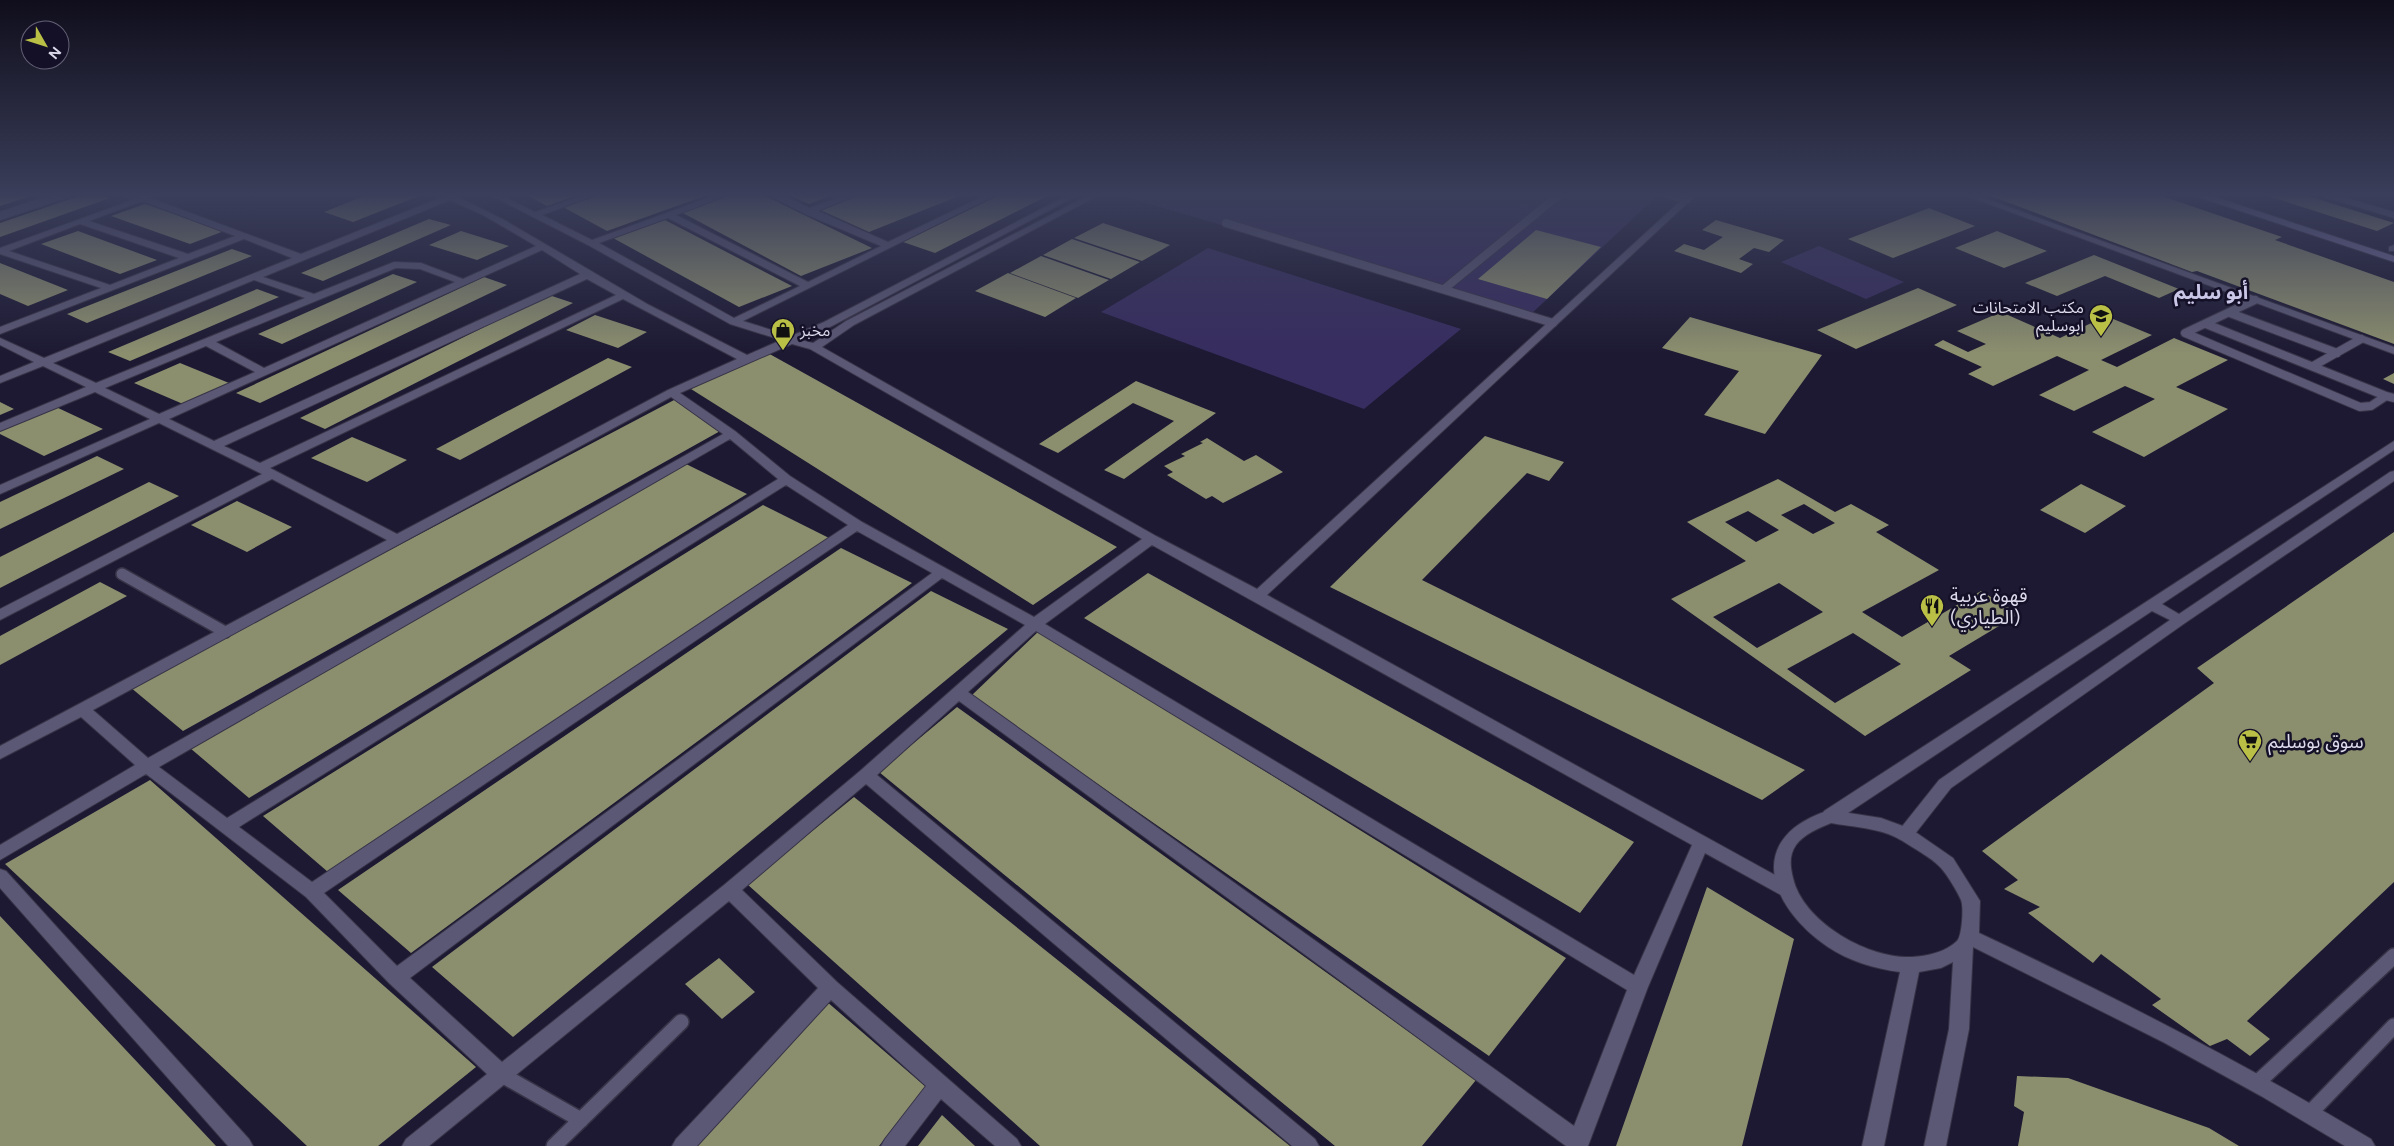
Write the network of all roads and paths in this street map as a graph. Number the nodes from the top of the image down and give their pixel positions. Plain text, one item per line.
1 (158, 247) edge
2 (215, 247) edge
3 (274, 247) edge
4 (327, 247) edge
5 (541, 247) edge
6 (542, 247) edge
7 (599, 247) edge
8 (732, 247) edge
9 (881, 247) edge
10 (974, 247) edge
11 (995, 247) edge
12 (1306, 247) edge
13 (1495, 247) edge
14 (1634, 247) edge
15 (2112, 247) edge
16 (2382, 247) edge
17 (0, 251) edge
18 (2394, 251) edge
19 (189, 258) junction
20 (302, 258) junction
21 (588, 274) junction
22 (254, 277) junction
23 (463, 282) junction
24 (807, 285) junction
25 (110, 288) junction
26 (1444, 290) junction
27 (624, 295) junction
28 (313, 297) junction
29 (2255, 300) junction
30 (2230, 312) junction
31 (734, 322) junction
32 (1553, 322) junction
33 (2206, 324) junction
34 (0, 339) edge
35 (792, 339) junction
36 (2362, 339) junction
37 (207, 342) junction
38 (814, 347) junction
39 (2394, 351) edge
40 (2336, 353) junction
41 (745, 359) junction
42 (46, 362) junction
43 (2313, 366) junction
44 (264, 372) junction
45 (0, 380) edge
46 (96, 387) junction
47 (672, 392) junction
48 (2390, 397) edge
49 (161, 419) junction
50 (0, 427) edge
51 (731, 434) junction
52 (215, 445) junction
53 (2394, 445) edge
54 (266, 471) junction
55 (2394, 476) edge
56 (786, 479) junction
57 (4, 485) edge
58 (857, 525) junction
59 (396, 539) junction
60 (1151, 539) junction
61 (942, 572) junction
62 (122, 574) dead end
63 (1258, 596) junction
64 (2151, 604) junction
65 (0, 615) edge
66 (2180, 620) junction
67 (1035, 624) junction
68 (225, 632) junction
69 (960, 694) junction
70 (83, 710) junction
71 (0, 753) edge
72 (147, 766) junction
73 (866, 776) junction
74 (1830, 816) junction
75 (228, 826) junction
76 (1905, 834) junction
77 (1702, 841) junction
78 (0, 854) edge
79 (0, 876) edge
80 (730, 890) junction
81 (1787, 890) junction
82 (312, 892) junction
83 (1967, 942) junction
84 (2394, 956) edge
85 (1911, 965) junction
86 (396, 977) junction
87 (1638, 987) junction
88 (830, 988) junction
89 (681, 1022) dead end
90 (2394, 1026) edge
91 (502, 1075) junction
92 (2258, 1082) junction
93 (940, 1084) junction
94 (2310, 1113) junction
95 (581, 1120) junction
96 (1578, 1144) edge
97 (242, 1146) edge
98 (412, 1146) edge
99 (554, 1146) edge
100 (683, 1146) edge
101 (892, 1146) edge
102 (1010, 1146) edge
103 (1308, 1146) edge
104 (1873, 1146) edge
105 (1935, 1146) edge
106 (2364, 1146) edge

1 - 19 street
2 - 19 street
3 - 20 street
4 - 20 street
5 - 23 street
6 - 21 street
7 - 31 street
8 - 24 street
9 - 24 street
10 - 35 street
11 - 38 street
12 - 26 lane
13 - 26 lane
14 - 32 street
15 - 29 street
16 - 18 main road
17 - 25 street
19 - 25 street
20 - 22 street
21 - 27 street
21 - 52 street
22 - 28 street
22 - 42 street
23 - 28 street
23 - 44 street
24 - 31 street
25 - 34 street
26 - 32 lane
27 - 41 street
27 - 54 street
28 - 37 street
29 - 30 lane
29 - 36 street
30 - 33 lane
30 - 40 lane
31 - 35 street
32 - 63 street
33 - 43 lane
33 - 48 lane
34 - 42 street
35 - 38 street
35 - 41 street
36 - 39 street
36 - 40 lane
37 - 44 street
37 - 46 street
38 - 60 street
40 - 43 lane
41 - 47 street
42 - 45 street
42 - 46 street
43 - 48 lane
44 - 49 street
46 - 49 street
46 - 50 street
47 - 51 street
47 - 59 street
49 - 52 street
49 - 57 street
51 - 56 street
51 - 72 street
52 - 54 street
53 - 64 street
54 - 59 street
54 - 65 street
55 - 66 street
56 - 58 street
56 - 75 street
58 - 61 street
58 - 82 street
59 - 68 street
60 - 63 street
60 - 67 street
61 - 67 street
61 - 86 street
62 - 68 lane
63 - 77 street
64 - 66 street
64 - 74 street
66 - 76 street
67 - 69 street
67 - 87 street
68 - 70 street
69 - 73 street
69 - 96 street
70 - 71 street
70 - 72 street
72 - 75 street
72 - 78 street
73 - 80 street
73 - 103 street
74 - 76 street
74 - 81 street
75 - 82 street
76 - 83 street
77 - 81 street
77 - 87 street
79 - 97 street
80 - 88 street
80 - 91 street
81 - 85 street
82 - 86 street
83 - 85 street
83 - 92 street
83 - 105 street
84 - 92 lane
85 - 104 street
86 - 91 street
87 - 96 street
88 - 93 street
88 - 100 street
89 - 95 lane
90 - 94 lane
91 - 95 lane
91 - 98 street
92 - 94 street
93 - 101 street
93 - 102 street
94 - 106 street
95 - 99 lane

